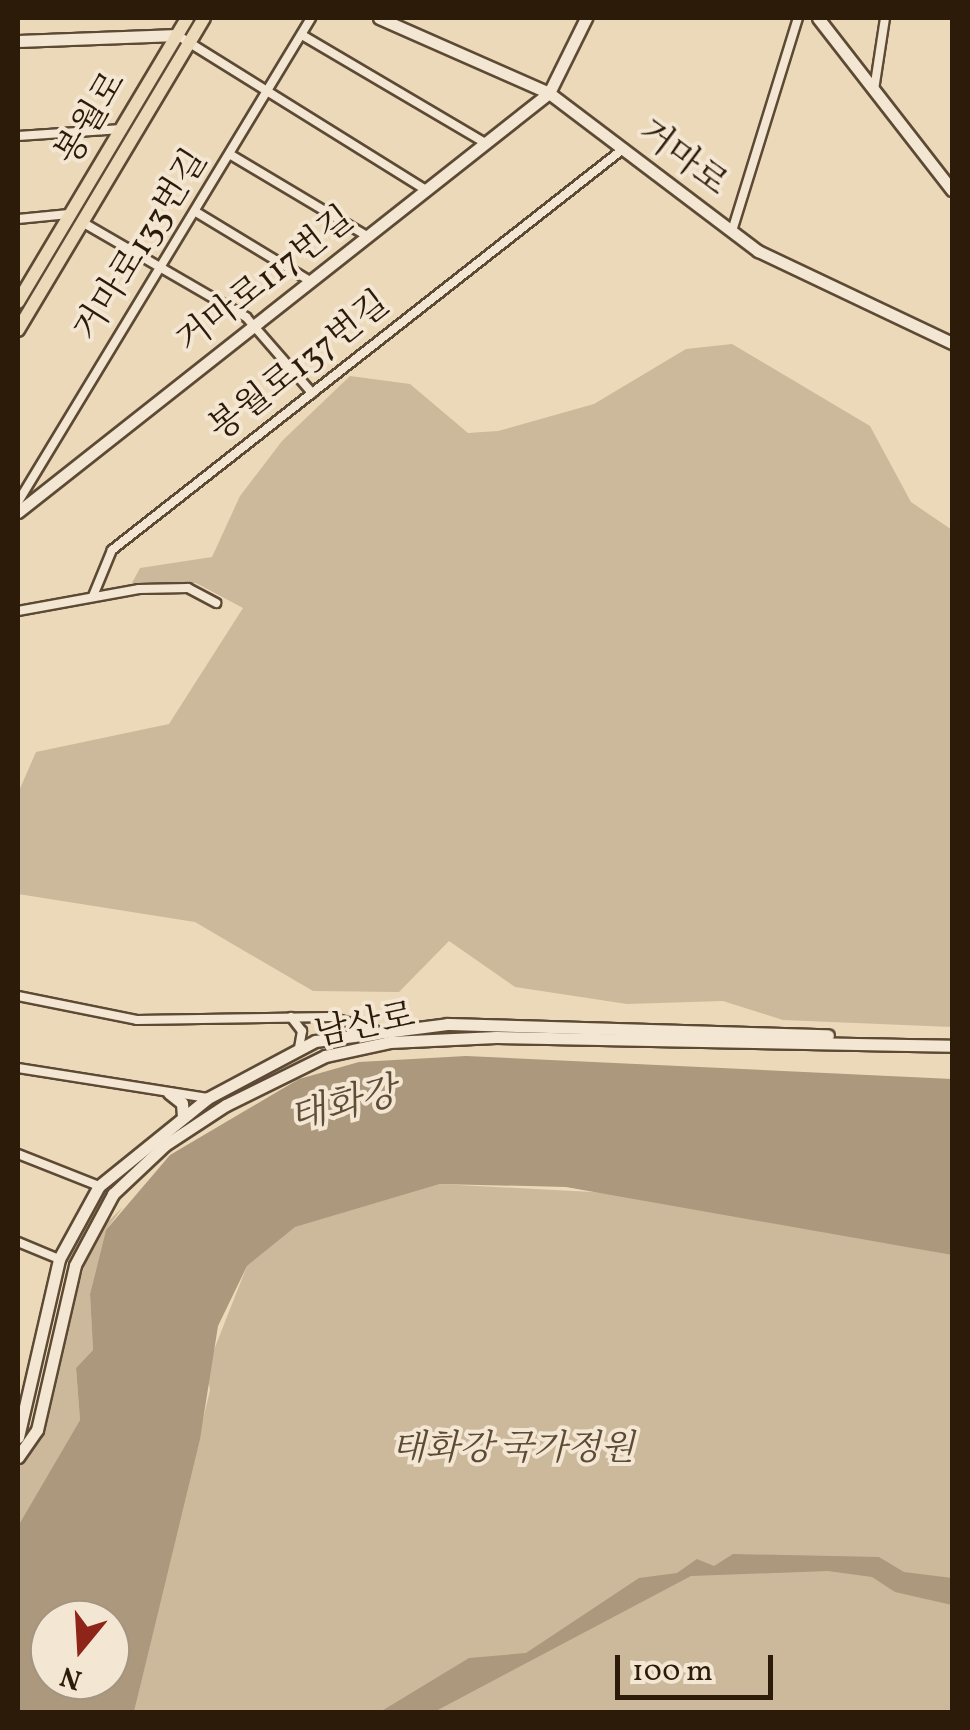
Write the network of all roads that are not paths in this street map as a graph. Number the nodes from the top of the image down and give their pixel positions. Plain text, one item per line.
1 (188, 18) edge
2 (204, 18) edge
3 (310, 18) edge
4 (379, 18) edge
5 (586, 18) edge
6 (798, 18) edge
7 (818, 18) edge
8 (885, 18) edge
9 (302, 34) junction
10 (182, 39) junction
11 (18, 41) edge
12 (874, 90) junction
13 (549, 93) junction
14 (268, 94) junction
15 (122, 129) junction
16 (18, 136) edge
17 (485, 143) junction
18 (623, 149) junction
19 (230, 154) junction
20 (426, 190) junction
21 (952, 190) edge
22 (196, 212) junction
23 (75, 218) junction
24 (18, 220) edge
25 (732, 231) junction
26 (368, 236) junction
27 (57, 250) junction
28 (161, 268) junction
29 (310, 282) junction
30 (18, 302) edge
31 (255, 324) junction
32 (18, 330) edge
33 (952, 342) edge
34 (312, 393) junction
35 (18, 502) edge
36 (18, 512) edge
37 (93, 596) junction
38 (216, 603) dead end
39 (18, 611) edge
40 (18, 996) edge
41 (291, 1017) junction
42 (374, 1030) junction
43 (390, 1042) junction
44 (952, 1043) edge
45 (299, 1049) junction
46 (18, 1068) edge
47 (169, 1094) junction
48 (208, 1098) junction
49 (183, 1116) junction
50 (18, 1154) edge
51 (99, 1186) junction
52 (18, 1242) edge
53 (60, 1259) junction
54 (19, 1428) edge
55 (18, 1458) edge

1 - 10 main road, 봉월로
2 - 10 main road
3 - 9 street, 거마로133번길
4 - 13 main road, 거마로
5 - 13 main road
6 - 25 street
7 - 12 main road
8 - 12 street
9 - 14 street, 거마로133번길
9 - 17 street
10 - 11 main road
10 - 14 street
10 - 15 main road, 봉월로
10 - 23 main road
12 - 21 main road
13 - 17 main road, 거마로117번길
13 - 18 main road, 거마로
14 - 19 street, 거마로133번길
14 - 20 street
15 - 16 street
15 - 23 main road, 봉월로
17 - 20 main road, 거마로117번길
18 - 25 main road, 거마로
18 - 34 street, 봉월로137번길
19 - 22 street, 거마로133번길
19 - 26 street
20 - 26 main road, 거마로117번길
22 - 28 street, 거마로133번길
22 - 29 street
23 - 24 street
23 - 27 main road, 봉월로
23 - 28 street
25 - 33 main road, 거마로
26 - 29 main road, 거마로117번길
27 - 30 main road, 봉월로
27 - 32 main road
28 - 31 street
28 - 35 street, 거마로133번길
29 - 31 main road, 거마로117번길
31 - 34 street
31 - 36 main road, 거마로117번길
34 - 37 street, 봉월로137번길
37 - 38 street
37 - 39 street
40 - 41 street
41 - 42 street
41 - 45 street
42 - 43 street
42 - 44 main road, 남산로
42 - 45 main road, 남산로
43 - 44 main road, 남산로
43 - 55 main road, 남산로
45 - 48 main road, 남산로
46 - 47 street
47 - 48 street
47 - 49 main road
48 - 49 main road, 남산로
49 - 51 main road, 남산로
50 - 51 street
51 - 53 main road, 남산로
52 - 53 street
53 - 54 main road, 남산로

